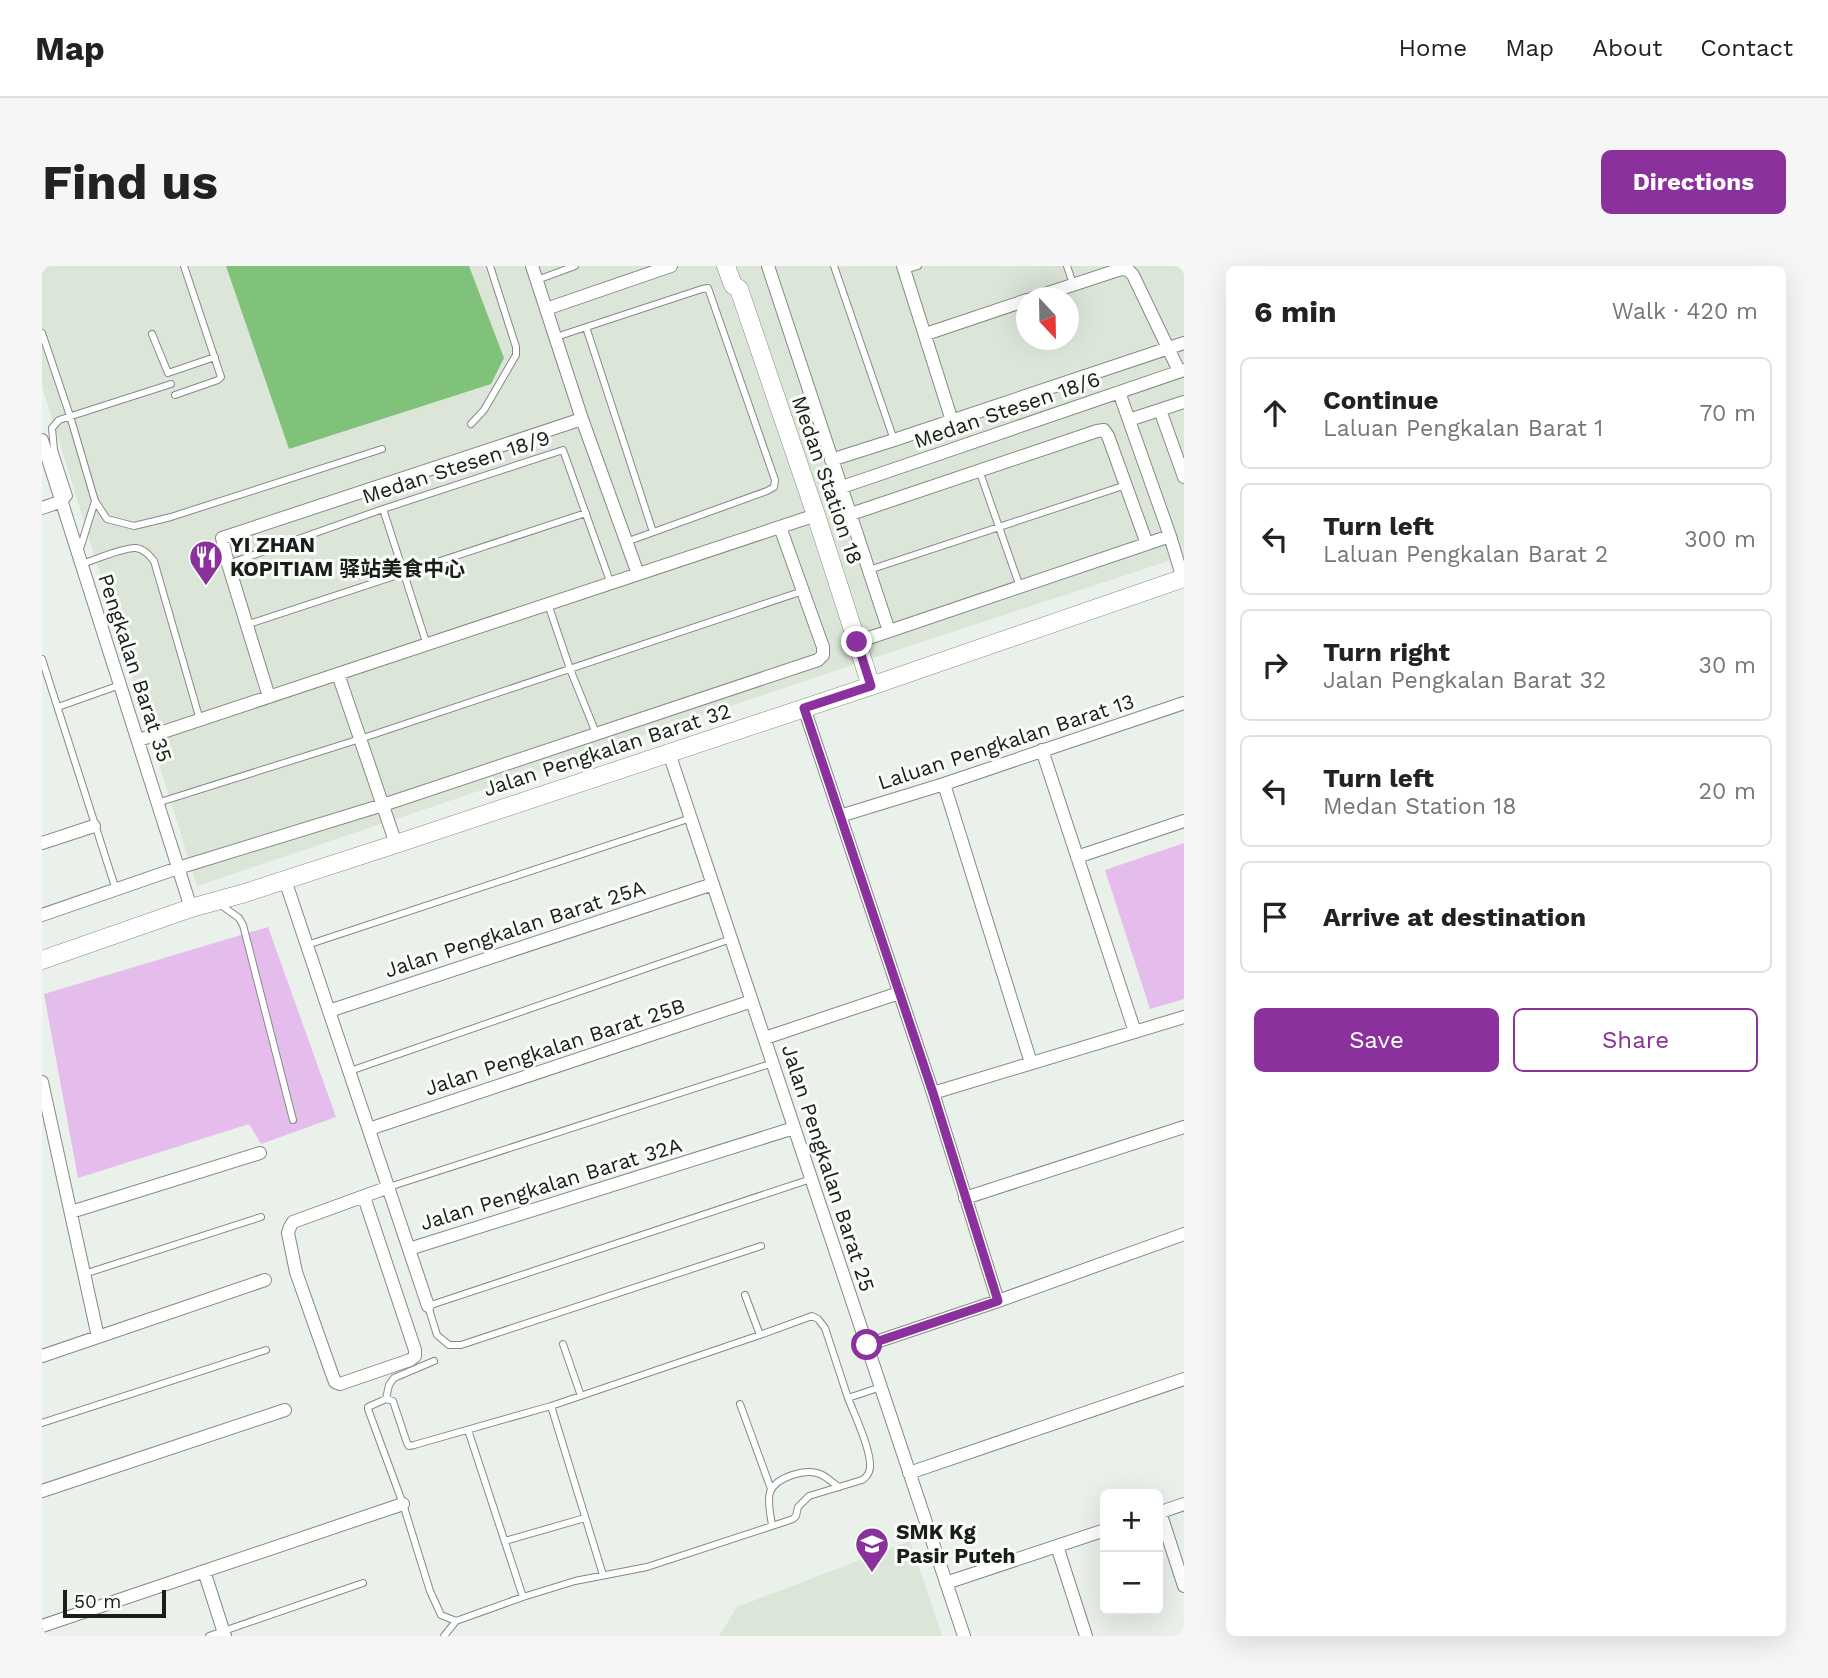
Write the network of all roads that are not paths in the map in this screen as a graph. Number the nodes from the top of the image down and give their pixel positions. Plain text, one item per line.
1 (184, 266) edge
2 (491, 266) edge
3 (532, 266) edge
4 (575, 266) edge
5 (671, 266) edge
6 (726, 266) edge
7 (737, 266) edge
8 (768, 266) edge
9 (834, 266) edge
10 (918, 266) edge
11 (1067, 266) edge
12 (563, 268) edge
13 (904, 268) edge
14 (536, 281) junction
15 (1073, 284) junction
16 (1064, 287) edge
17 (739, 289) junction
18 (1016, 304) edge
19 (546, 309) junction
20 (586, 327) junction
21 (42, 333) edge
22 (152, 334) dead end
23 (926, 334) junction
24 (556, 337) junction
25 (1184, 343) edge
26 (1167, 349) junction
27 (215, 357) junction
28 (1182, 371) edge
29 (171, 384) dead end
30 (1119, 392) junction
31 (175, 396) dead end
32 (1184, 402) edge
33 (1160, 410) junction
34 (70, 416) junction
35 (582, 419) junction
36 (1129, 420) junction
37 (952, 421) junction
38 (471, 424) dead end
39 (42, 440) edge
40 (894, 440) junction
41 (382, 449) dead end
42 (831, 460) junction
43 (979, 470) junction
44 (1184, 477) edge
45 (1126, 485) junction
46 (842, 487) junction
47 (62, 501) junction
48 (95, 501) junction
49 (42, 508) edge
50 (383, 509) junction
51 (586, 513) junction
52 (851, 514) junction
53 (816, 516) junction
54 (999, 526) junction
55 (780, 527) junction
56 (653, 532) junction
57 (1170, 536) junction
58 (626, 542) junction
59 (1147, 544) junction
60 (80, 559) junction
61 (228, 564) junction
62 (869, 570) junction
63 (403, 573) junction
64 (638, 574) junction
65 (1184, 578) edge
66 (611, 583) junction
67 (1020, 587) junction
68 (803, 591) junction
69 (548, 604) junction
70 (246, 625) junction
71 (889, 631) junction
72 (857, 642) junction
73 (427, 645) junction
74 (42, 659) edge
75 (570, 669) junction
76 (338, 674) junction
77 (120, 685) junction
78 (871, 686) junction
79 (269, 697) junction
80 (1184, 703) edge
81 (58, 707) junction
82 (804, 708) junction
83 (201, 720) junction
84 (596, 733) junction
85 (360, 739) junction
86 (139, 740) junction
87 (1042, 750) junction
88 (669, 752) junction
89 (944, 783) junction
90 (157, 803) junction
91 (383, 805) junction
92 (840, 816) junction
93 (691, 818) junction
94 (1184, 821) edge
95 (94, 826) junction
96 (42, 843) edge
97 (396, 844) junction
98 (1077, 857) junction
99 (178, 868) junction
100 (285, 880) junction
101 (713, 884) junction
102 (116, 890) junction
103 (217, 901) junction
104 (191, 908) junction
105 (42, 915) edge
106 (731, 939) junction
107 (307, 945) junction
108 (42, 960) edge
109 (899, 993) junction
110 (752, 1001) junction
111 (329, 1011) junction
112 (1184, 1017) edge
113 (1135, 1032) junction
114 (765, 1038) junction
115 (773, 1063) junction
116 (1031, 1063) junction
117 (349, 1071) junction
118 (42, 1082) edge
119 (933, 1093) junction
120 (293, 1119) dead end
121 (1184, 1127) edge
122 (794, 1128) junction
123 (369, 1129) junction
124 (260, 1153) dead end
125 (811, 1179) junction
126 (389, 1187) junction
127 (364, 1197) junction
128 (965, 1198) junction
129 (71, 1212) junction
130 (261, 1217) dead end
131 (1184, 1234) edge
132 (761, 1246) dead end
133 (410, 1249) junction
134 (85, 1274) junction
135 (265, 1280) dead end
136 (745, 1296) dead end
137 (998, 1301) junction
138 (428, 1306) junction
139 (760, 1335) junction
140 (98, 1337) junction
141 (563, 1344) dead end
142 (867, 1345) junction
143 (266, 1350) dead end
144 (42, 1356) edge
145 (434, 1361) dead end
146 (1184, 1379) edge
147 (881, 1387) junction
148 (581, 1395) junction
149 (848, 1398) junction
150 (386, 1399) junction
151 (740, 1404) dead end
152 (551, 1406) junction
153 (285, 1410) dead end
154 (42, 1423) edge
155 (468, 1430) junction
156 (909, 1472) junction
157 (839, 1487) junction
158 (771, 1489) junction
159 (42, 1491) edge
160 (403, 1504) junction
161 (1184, 1504) edge
162 (1163, 1512) edge
163 (585, 1518) junction
164 (1163, 1525) edge
165 (772, 1526) junction
166 (1100, 1532) edge
167 (505, 1541) junction
168 (1058, 1546) junction
169 (204, 1571) junction
170 (603, 1575) junction
171 (363, 1583) dead end
172 (946, 1583) junction
173 (1184, 1587) edge
174 (523, 1597) junction
175 (456, 1622) junction
176 (42, 1626) edge
177 (224, 1634) edge
178 (209, 1636) edge
179 (444, 1636) edge
180 (964, 1636) edge
181 (1086, 1636) edge

1 - 27 lane
2 - 38 lane
3 - 14 street
4 - 12 lane
5 - 19 street
6 - 17 street, Medan Station 18
7 - 17 street, Medan Station 18
8 - 42 street
9 - 40 lane
10 - 13 lane
11 - 15 lane
12 - 14 lane
13 - 23 street
14 - 19 street
15 - 16 street
15 - 26 street
17 - 53 street, Medan Station 18
18 - 23 street
19 - 24 street
20 - 24 lane
20 - 56 lane
20 - 56 lane
21 - 34 lane
22 - 27 lane
23 - 37 street
24 - 35 street
25 - 26 street
26 - 28 street
26 - 37 street
27 - 31 lane
28 - 30 street, Medan Stesen 18/6
29 - 34 lane
30 - 36 street
30 - 46 street, Medan Stesen 18/6
32 - 33 street
33 - 36 street
33 - 44 street
34 - 47 lane
34 - 48 lane
35 - 58 street
35 - 61 street, Medan Stesen 18/9
36 - 57 street
37 - 40 street
39 - 47 street, Pengkalan Barat 35
40 - 42 street
41 - 48 lane
42 - 46 street
43 - 45 street
43 - 52 street
43 - 54 lane
45 - 54 lane
45 - 59 street
46 - 52 street
47 - 49 street
47 - 60 street, Pengkalan Barat 35
48 - 60 lane
50 - 51 lane, Medan Stesen 18/9
50 - 61 lane, Medan Stesen 18/9
50 - 63 lane
51 - 63 lane
51 - 66 lane, Medan Stesen 18/9
52 - 62 street
53 - 55 street
53 - 72 street, Medan Station 18
54 - 62 lane
54 - 67 lane
55 - 64 street
55 - 68 street
56 - 58 lane
57 - 59 street
57 - 65 street
58 - 64 street
59 - 67 street
60 - 77 street, Pengkalan Barat 35
60 - 83 lane
61 - 70 street
62 - 71 street
63 - 70 lane
63 - 73 lane
64 - 66 street
65 - 78 street, Jalan Pengkalan Barat 32
66 - 69 street
67 - 71 street
68 - 75 lane
68 - 84 street
69 - 73 street
69 - 75 lane
70 - 79 street
71 - 72 street
72 - 78 street, Medan Station 18
73 - 76 street
74 - 81 lane
75 - 84 lane
75 - 85 lane
76 - 79 street
76 - 85 street
77 - 81 lane
77 - 86 street, Pengkalan Barat 35
78 - 82 street, Jalan Pengkalan Barat 32
79 - 83 street
80 - 87 street, Laluan Pengkalan Barat 13
81 - 95 lane
82 - 88 street, Jalan Pengkalan Barat 32
82 - 92 street
83 - 86 street
84 - 91 street
85 - 90 lane
85 - 91 street
86 - 90 street, Pengkalan Barat 35
87 - 89 street, Laluan Pengkalan Barat 13
87 - 98 street
88 - 93 street, Jalan Pengkalan Barat 25
88 - 97 street, Jalan Pengkalan Barat 32
89 - 92 street, Laluan Pengkalan Barat 13
89 - 116 street
90 - 99 street, Pengkalan Barat 35
91 - 97 street
91 - 99 street
92 - 109 street
93 - 101 street, Jalan Pengkalan Barat 25
93 - 107 lane
94 - 98 street
95 - 96 street
95 - 102 lane
97 - 100 street, Jalan Pengkalan Barat 32
98 - 113 street
99 - 102 street
99 - 104 street, Pengkalan Barat 35
100 - 103 street, Jalan Pengkalan Barat 32
100 - 107 street, Jalan Pengkalan Barat 32A
101 - 106 street, Jalan Pengkalan Barat 25
101 - 111 street, Jalan Pengkalan Barat 25A
102 - 105 street
103 - 104 street, Jalan Pengkalan Barat 32
103 - 120 lane
104 - 108 street, Jalan Pengkalan Barat 32
106 - 110 street, Jalan Pengkalan Barat 25
106 - 117 lane
107 - 111 street, Jalan Pengkalan Barat 32A
109 - 114 street
109 - 119 street
110 - 114 street, Jalan Pengkalan Barat 25
110 - 123 street, Jalan Pengkalan Barat 25B
111 - 117 street, Jalan Pengkalan Barat 32A
112 - 113 street
113 - 116 street
114 - 115 street, Jalan Pengkalan Barat 25
115 - 122 street, Jalan Pengkalan Barat 25
115 - 126 lane
116 - 119 street
117 - 123 street, Jalan Pengkalan Barat 32A
118 - 129 street
119 - 128 street
121 - 128 street
122 - 125 street, Jalan Pengkalan Barat 25
122 - 133 street, Jalan Pengkalan Barat 32A
123 - 126 street, Jalan Pengkalan Barat 32A
124 - 129 street
125 - 138 lane
125 - 142 street, Jalan Pengkalan Barat 25
126 - 127 street
126 - 133 street, Jalan Pengkalan Barat 32A
127 - 127 street
128 - 137 street
129 - 134 street
130 - 134 lane
131 - 137 street
132 - 138 lane
133 - 138 street
134 - 140 street
135 - 140 street
136 - 139 lane
137 - 142 street
139 - 148 lane
139 - 149 lane
140 - 144 street
141 - 148 lane
142 - 147 street, Jalan Pengkalan Barat 25
143 - 154 lane
145 - 150 lane
146 - 156 street
147 - 149 lane
147 - 156 street, Jalan Pengkalan Barat 25
148 - 152 lane
149 - 157 lane
150 - 155 lane
150 - 160 lane
151 - 158 lane
152 - 155 lane
152 - 163 lane
153 - 159 street
155 - 167 lane
156 - 172 street, Jalan Pengkalan Barat 25
157 - 158 lane
157 - 165 lane
158 - 165 lane
160 - 169 street
160 - 175 lane
161 - 162 street
163 - 167 lane
163 - 170 lane
164 - 173 street
165 - 170 lane
166 - 168 street
167 - 174 lane
168 - 172 street
168 - 181 street
169 - 176 street
169 - 177 street
170 - 174 lane
171 - 177 lane
172 - 180 street, Jalan Pengkalan Barat 25
174 - 175 lane
175 - 179 lane
177 - 178 lane

